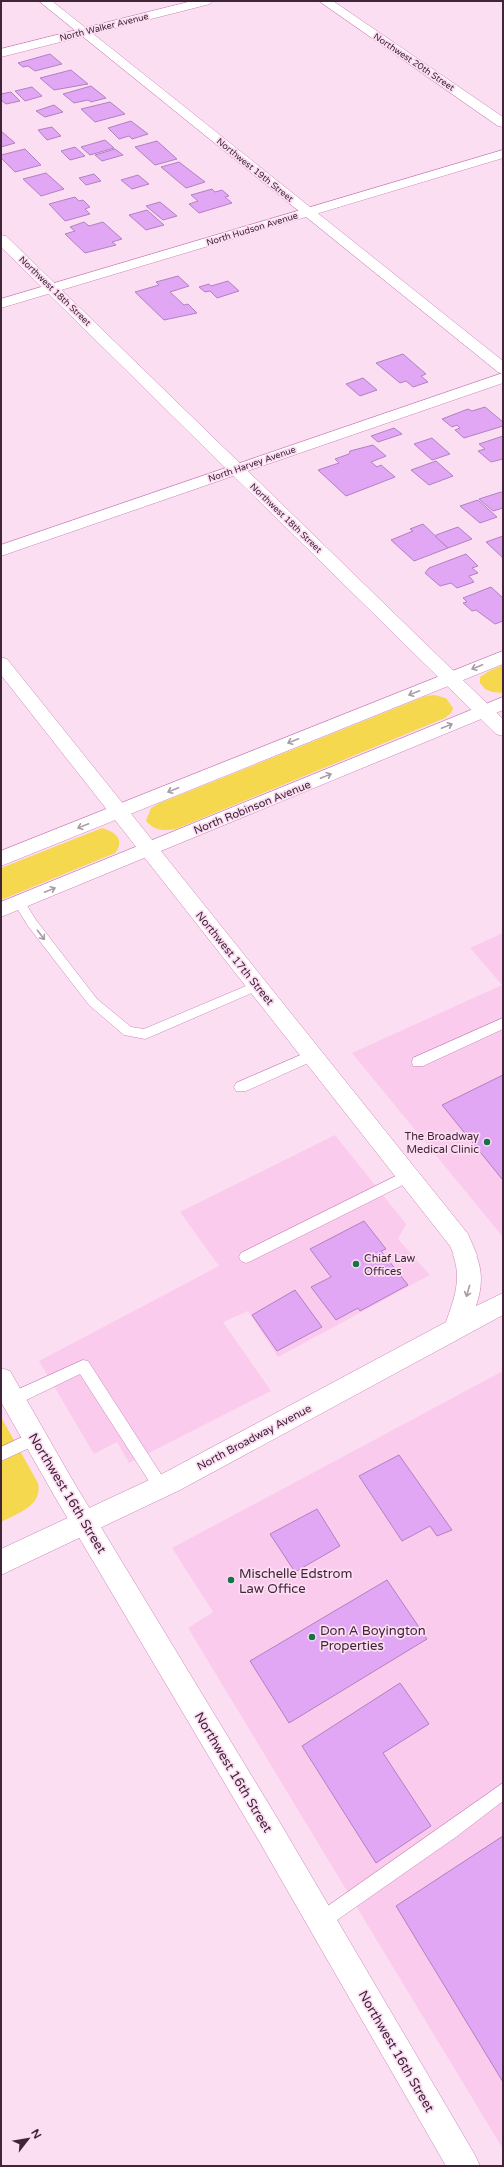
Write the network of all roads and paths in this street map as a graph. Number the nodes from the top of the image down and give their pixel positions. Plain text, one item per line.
1 (45, 1) edge
2 (206, 1) edge
3 (325, 1) edge
4 (84, 32) junction
5 (1, 54) edge
6 (503, 123) edge
7 (503, 154) edge
8 (308, 212) junction
9 (1, 239) edge
10 (52, 289) junction
11 (1, 304) edge
12 (503, 369) edge
13 (503, 378) edge
14 (236, 469) junction
15 (1, 551) edge
16 (503, 657) edge
17 (1, 663) edge
18 (450, 678) junction
19 (503, 703) edge
20 (484, 711) junction
21 (503, 730) edge
22 (119, 811) junction
23 (148, 849) junction
24 (1, 859) edge
25 (10, 906) edge
26 (257, 986) junction
27 (503, 1023) edge
28 (312, 1055) junction
29 (418, 1062) dead end
30 (241, 1087) dead end
31 (408, 1176) junction
32 (246, 1257) dead end
33 (503, 1303) edge
34 (456, 1328) junction
35 (7, 1389) edge
36 (35, 1438) junction
37 (1, 1454) edge
38 (161, 1487) junction
39 (86, 1523) junction
40 (1, 1562) edge
41 (503, 1791) edge
42 (321, 1921) junction
43 (464, 2166) edge

1 - 4 street, Northwest 19th Street
2 - 4 street, North Walker Avenue
3 - 6 street, Northwest 20th Street
4 - 5 street, North Walker Avenue
4 - 8 street, Northwest 19th Street
7 - 8 street, North Hudson Avenue
8 - 10 street, North Hudson Avenue
8 - 12 street, Northwest 19th Street
9 - 10 street, Northwest 18th Street
10 - 11 street, North Hudson Avenue
10 - 14 street, Northwest 18th Street
13 - 14 street, North Harvey Avenue
14 - 15 street, North Harvey Avenue
14 - 18 street, Northwest 18th Street
16 -> 18 street
17 - 22 street, Northwest 17th Street
18 - 20 street, Northwest 18th Street
18 -> 22 street
19 - 20 street, North Robinson Avenue
20 - 21 street, Northwest 18th Street
23 -> 20 street, North Robinson Avenue
22 - 23 street, Northwest 17th Street
22 -> 24 street
25 -> 23 street, North Robinson Avenue
23 - 26 street, Northwest 17th Street
25 -> 26 lane
26 - 28 street, Northwest 17th Street
27 - 29 lane
28 - 30 lane
28 - 31 street, Northwest 17th Street
31 - 32 lane
31 -> 34 street, Northwest 17th Street
33 - 34 street, North Broadway Avenue
34 - 38 street, North Broadway Avenue
35 - 36 street, Northwest 16th Street
35 - 38 lane
36 - 37 lane
36 - 39 street, Northwest 16th Street
38 - 39 street, North Broadway Avenue
39 - 40 street, North Broadway Avenue
39 - 42 street, Northwest 16th Street
41 - 42 lane
42 - 43 street, Northwest 16th Street

